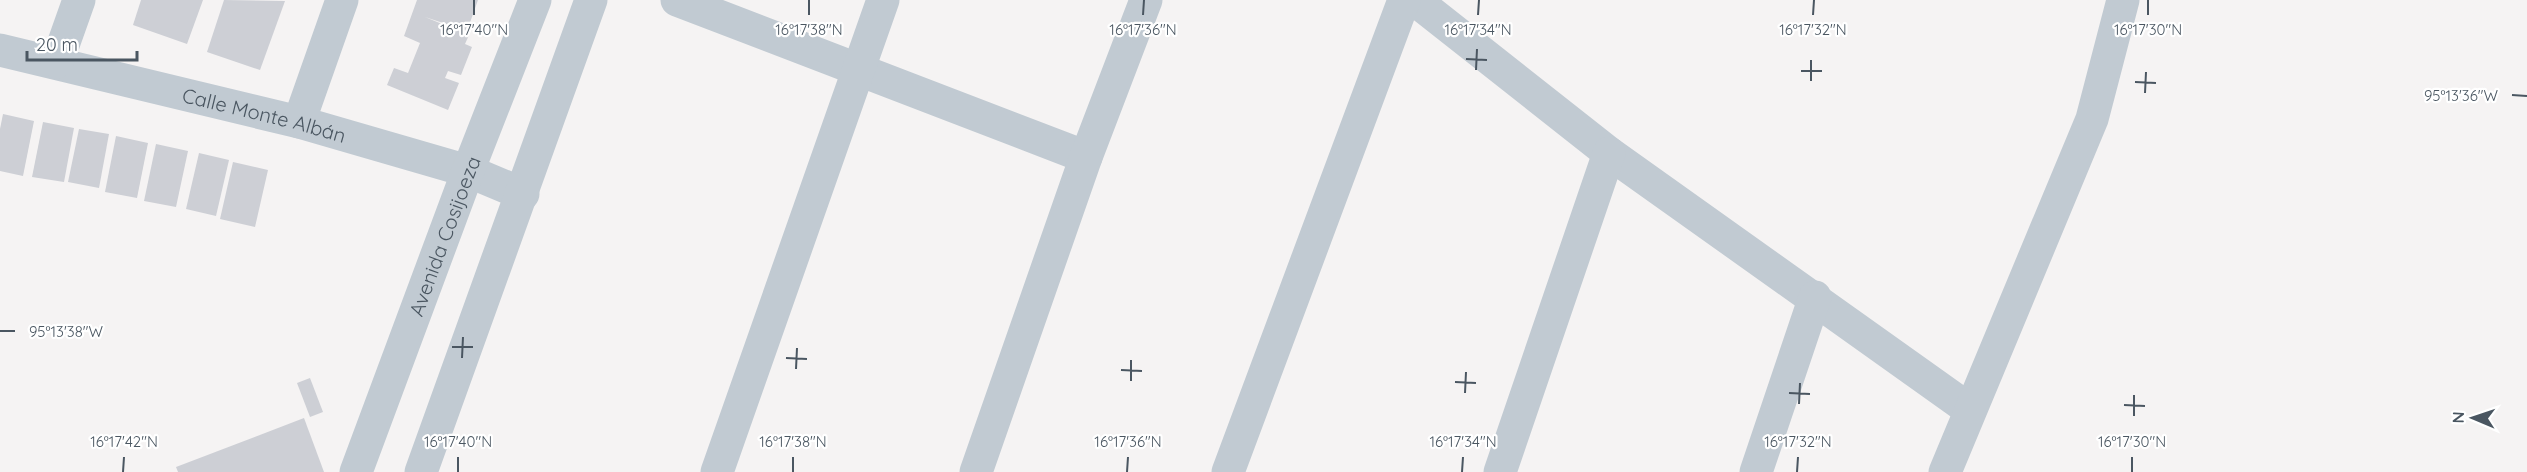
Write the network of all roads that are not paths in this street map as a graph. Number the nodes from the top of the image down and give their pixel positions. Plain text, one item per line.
1 (79, 0) edge
2 (342, 0) edge
3 (535, 0) edge
4 (591, 0) edge
5 (676, 0) edge
6 (883, 0) edge
7 (1146, 0) edge
8 (1404, 0) edge
9 (1415, 0) edge
10 (2123, 0) edge
11 (0, 50) edge
12 (57, 62) junction
13 (859, 71) junction
14 (299, 122) junction
15 (1610, 153) junction
16 (1086, 157) junction
17 (468, 171) junction
18 (523, 194) junction
19 (1815, 297) junction
20 (1970, 410) junction
21 (356, 472) edge
22 (421, 472) edge
23 (717, 472) edge
24 (976, 472) edge
25 (1228, 472) edge
26 (1500, 472) edge
27 (1756, 472) edge
28 (1945, 472) edge

1 - 12 street
2 - 14 street
3 - 17 street, Avenida Cosijoeza
4 - 18 street
5 - 13 street
6 - 13 street
7 - 16 street
8 - 25 street
9 - 15 street
10 - 20 street
11 - 12 street, Calle Monte Albán
12 - 14 street, Calle Monte Albán
13 - 16 street
13 - 23 street
14 - 17 street, Calle Monte Albán
15 - 19 street
15 - 26 street
16 - 24 street
17 - 18 street, Calle Monte Albán
17 - 21 street, Avenida Cosijoeza
18 - 22 street
19 - 20 street
19 - 27 street
20 - 28 street

